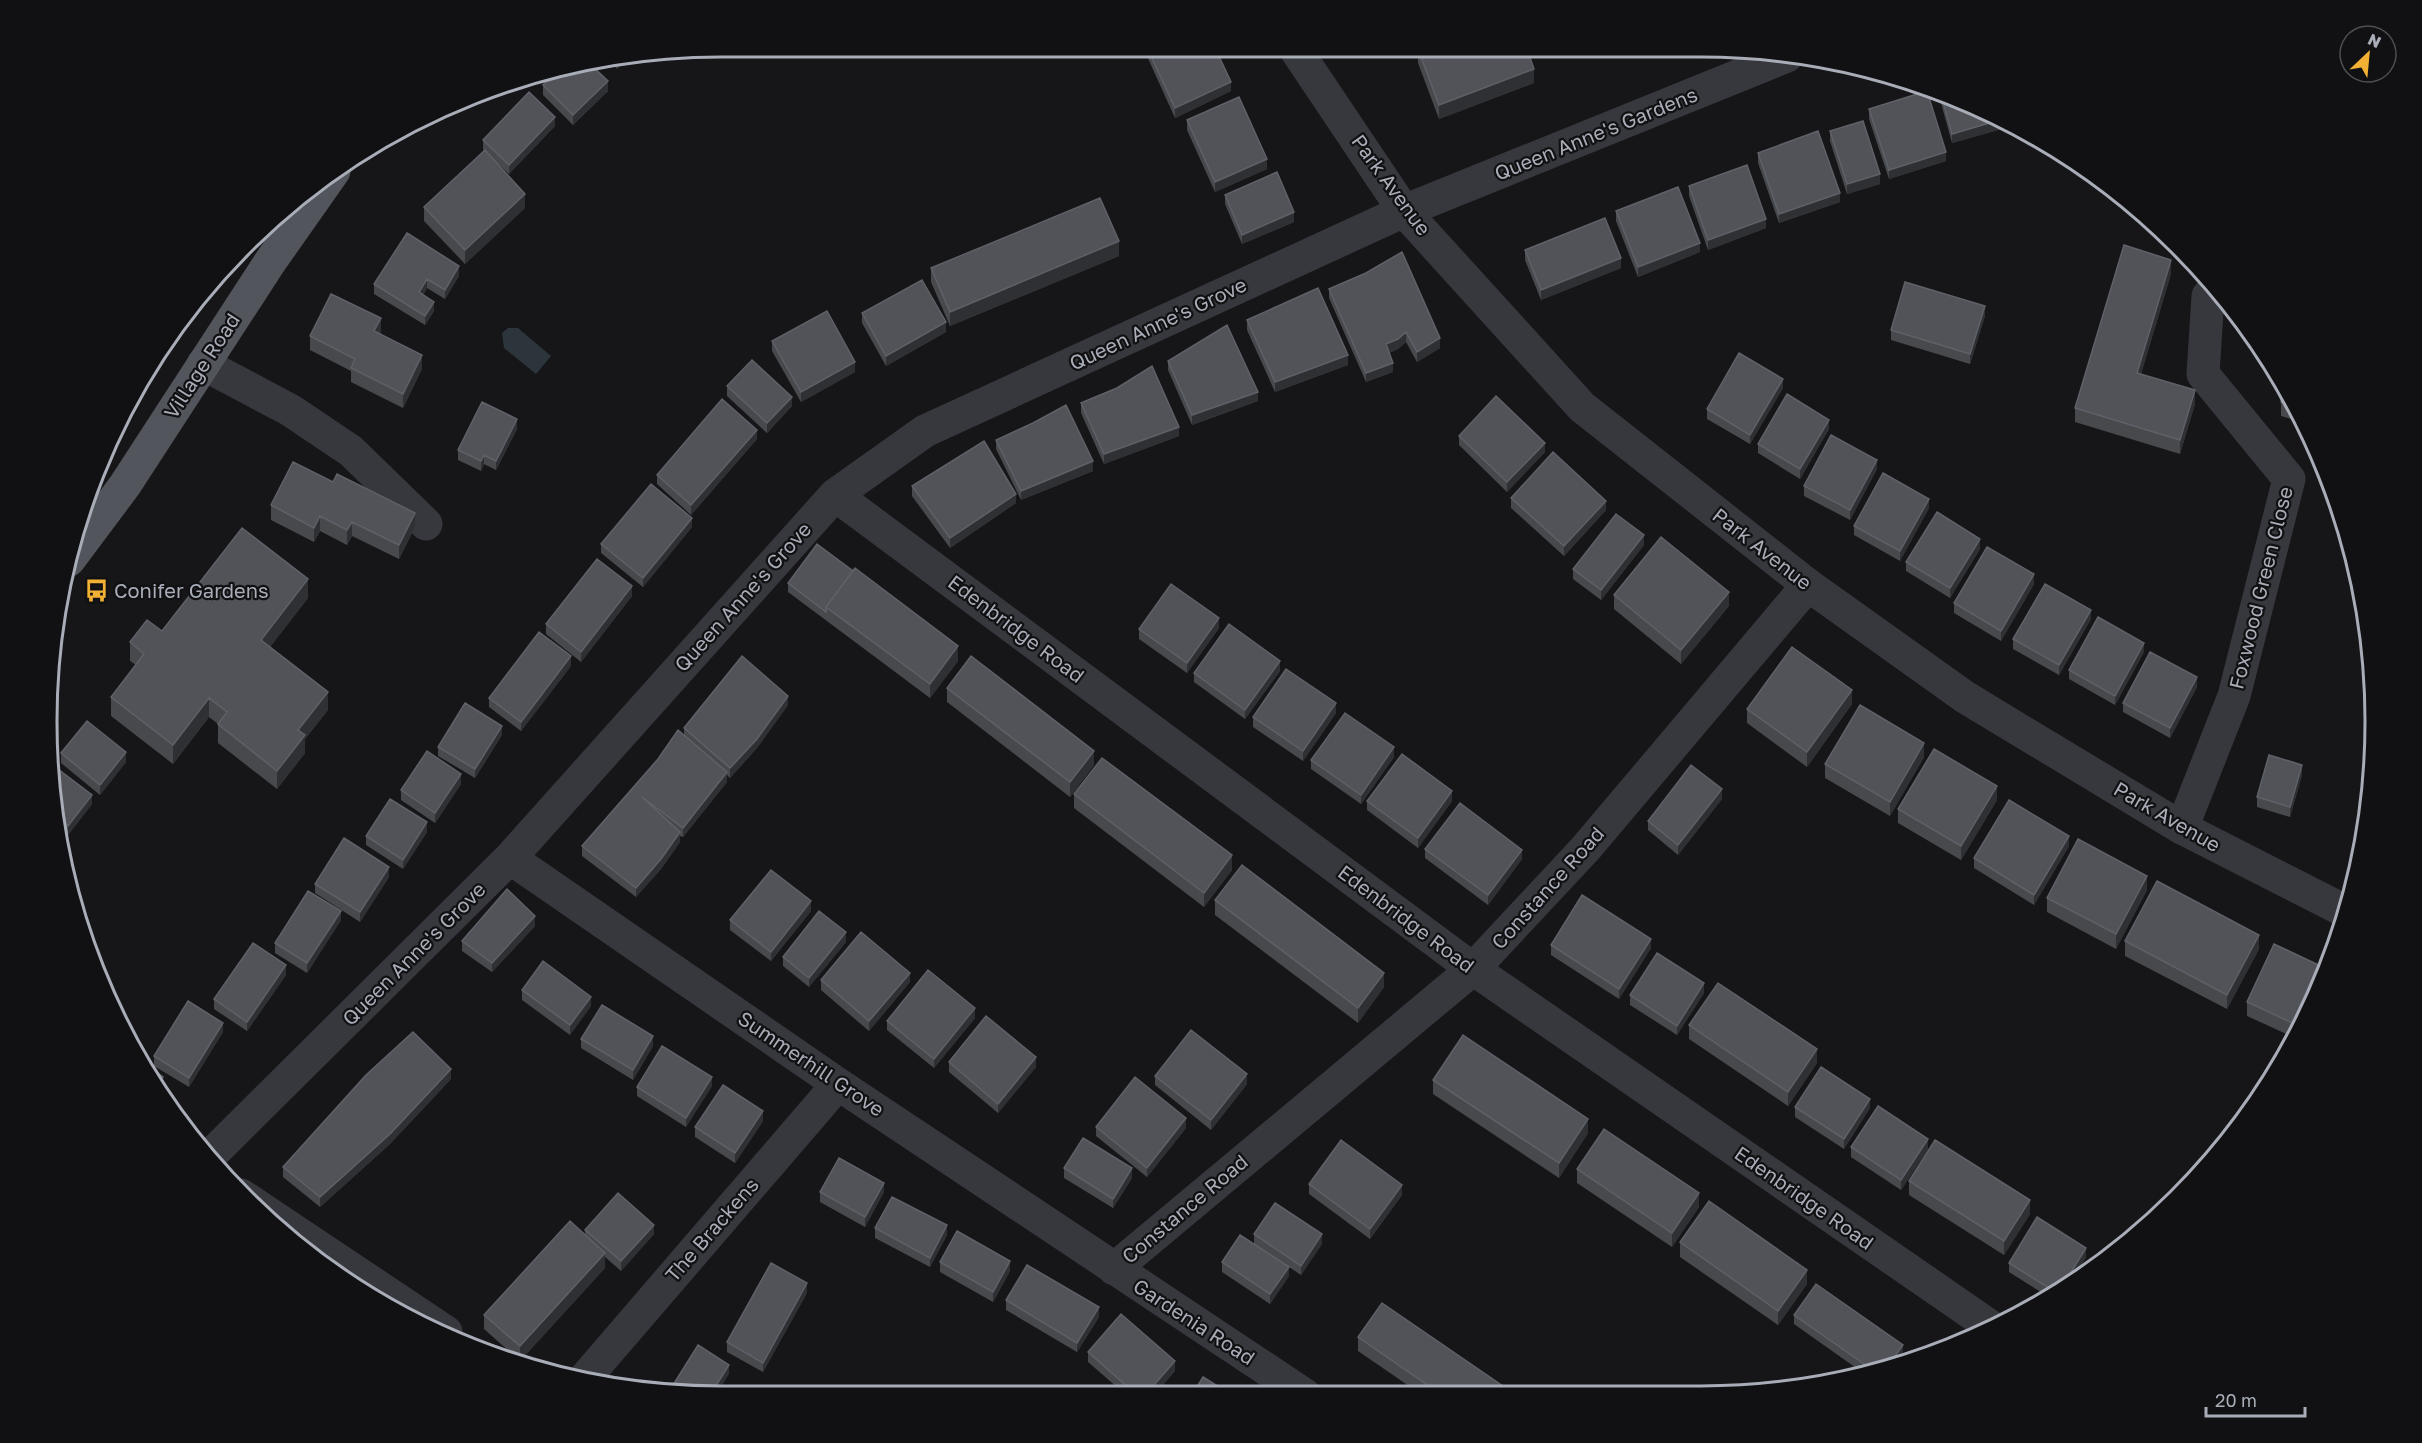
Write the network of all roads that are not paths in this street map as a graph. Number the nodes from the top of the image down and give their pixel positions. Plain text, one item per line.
1 (1301, 57) edge
2 (1774, 61) edge
3 (319, 193) edge
4 (1404, 211) junction
5 (2208, 296) dead end
6 (203, 364) junction
7 (835, 495) junction
8 (426, 524) dead end
9 (82, 542) edge
10 (1808, 585) junction
11 (2182, 828) junction
12 (510, 858) junction
13 (2338, 907) edge
14 (1473, 969) junction
15 (838, 1084) junction
16 (215, 1151) edge
17 (296, 1232) edge
18 (1114, 1269) junction
19 (409, 1307) edge
20 (1984, 1322) edge
21 (590, 1372) edge
22 (1291, 1386) edge

1 - 4 street, Park Avenue
2 - 4 street, Queen Anne's Gardens
3 - 6 main road, Village Road
4 - 7 street, Queen Anne's Grove
4 - 10 street, Park Avenue
5 - 11 street, Foxwood Green Close
6 - 8 street
6 - 9 main road, Village Road
7 - 12 street, Queen Anne's Grove
7 - 14 street, Edenbridge Road
10 - 11 street, Park Avenue
10 - 14 street, Constance Road
11 - 13 street, Park Avenue
12 - 15 street, Summerhill Grove
12 - 16 street, Queen Anne's Grove
14 - 18 street, Constance Road
14 - 20 street, Edenbridge Road
15 - 18 street, Summerhill Grove
15 - 21 street, The Brackens
17 - 19 street
18 - 22 street, Gardenia Road

